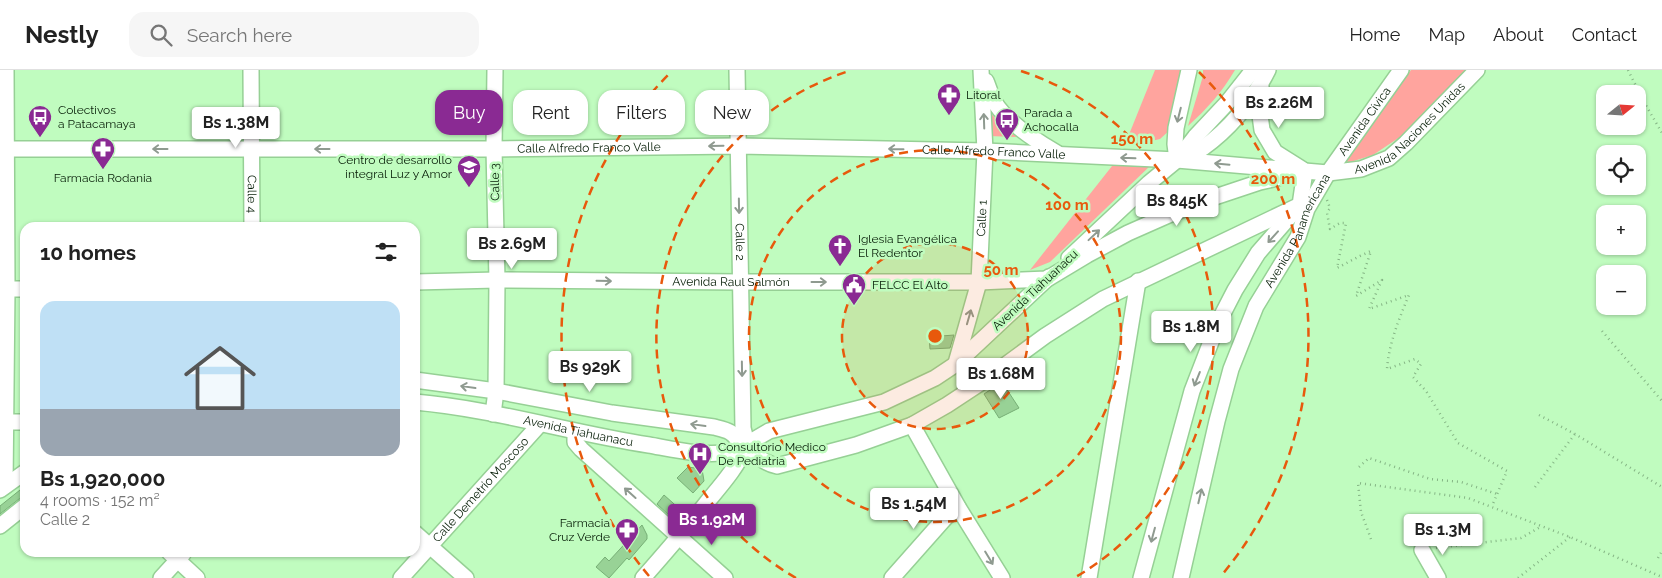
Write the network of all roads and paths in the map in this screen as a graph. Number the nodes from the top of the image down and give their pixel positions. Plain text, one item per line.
1 (6, 70) edge
2 (251, 70) edge
3 (495, 70) edge
4 (737, 70) edge
5 (982, 70) edge
6 (1189, 70) edge
7 (1253, 70) edge
8 (1401, 70) edge
9 (1478, 70) edge
10 (1628, 70) edge
11 (1265, 76) edge
12 (1662, 132) edge
13 (738, 146) junction
14 (3, 149) edge
15 (251, 149) junction
16 (494, 149) junction
17 (985, 151) junction
18 (1061, 155) junction
19 (1177, 160) junction
20 (1305, 171) junction
21 (1328, 173) junction
22 (1326, 198) dead end
23 (1300, 205) junction
24 (252, 222) edge
25 (1047, 279) junction
26 (497, 280) junction
27 (1138, 281) junction
28 (420, 282) edge
29 (741, 282) junction
30 (979, 282) junction
31 (4, 289) edge
32 (20, 289) edge
33 (1602, 331) dead end
34 (956, 364) junction
35 (420, 381) edge
36 (496, 391) junction
37 (1662, 401) edge
38 (420, 403) edge
39 (493, 414) junction
40 (1539, 415) dead end
41 (2, 422) edge
42 (20, 422) edge
43 (540, 424) junction
44 (912, 425) junction
45 (575, 432) junction
46 (1575, 434) junction
47 (743, 443) junction
48 (1359, 467) dead end
49 (20, 475) edge
50 (1535, 487) dead end
51 (1662, 487) edge
52 (2, 488) edge
53 (1497, 494) junction
54 (1492, 506) junction
55 (958, 507) junction
56 (20, 510) edge
57 (1542, 525) junction
58 (0, 526) edge
59 (420, 537) edge
60 (1570, 537) junction
61 (679, 538) junction
62 (1371, 539) dead end
63 (430, 546) junction
64 (1422, 550) joint
65 (1662, 551) edge
66 (176, 557) edge
67 (179, 557) edge
68 (1658, 558) dead end
69 (1662, 577) edge
70 (161, 578) edge
71 (197, 578) edge
72 (402, 578) edge
73 (466, 578) edge
74 (643, 578) edge
75 (725, 578) edge
76 (892, 578) edge
77 (1002, 578) edge
78 (1090, 578) edge
79 (1141, 578) edge
80 (1181, 578) edge
81 (1438, 578) edge
82 (1518, 578) edge

1 - 14 street
2 - 15 street, Calle 4
3 - 16 street, Calle 3
4 - 13 street, Calle 2
17 -> 5 street, Calle 1
5 - 18 street
6 -> 19 street
7 - 19 street
8 - 21 street, Avenida Cívica
9 - 21 street, Avenida Naciones Unidas
10 - 12 path
11 - 19 street
11 - 20 street
13 -> 16 street, Calle Alfredo Franco Valle
17 -> 13 street, Calle Alfredo Franco Valle
13 -> 29 street, Calle 2
15 -> 14 street, Calle Alfredo Franco Valle
14 - 31 street
16 -> 15 street, Calle Alfredo Franco Valle
15 - 24 street, Calle 4
16 - 26 street, Calle 3
17 - 18 street, Calle Alfredo Franco Valle
17 - 30 street, Calle 1
19 -> 18 street, Calle Alfredo Franco Valle
20 -> 19 street, Avenida Naciones Unidas
25 -> 19 street, Avenida Tiahuanacu
20 - 21 street, Avenida Naciones Unidas
20 - 23 street
20 - 25 street, Avenida Naciones Unidas
21 - 23 street, Avenida Panamericana
80 -> 21 street, Avenida Panamericana
22 - 53 path
23 - 27 street
23 -> 79 street, Avenida Panamericana
25 - 30 street, Avenida Raul Salmón
25 - 34 street, Avenida Tiahuanacu
26 - 28 street, Avenida Raul Salmón
26 -> 29 street, Avenida Raul Salmón
26 - 36 street, Calle 3
27 - 44 street
27 - 78 street
29 -> 30 street, Avenida Raul Salmón
29 -> 47 street, Calle 2
34 -> 30 street, Calle 1
31 - 32 street
31 - 41 street
33 - 37 path
34 - 47 street, Avenida Tiahuanacu
36 -> 35 street, Avenida Tiahuanacu
36 - 39 street, Calle 3
47 -> 36 street, Avenida Tiahuanacu
38 - 39 street, Avenida Tiahuanacu
39 - 43 street, Avenida Tiahuanacu
40 - 46 path
41 - 42 street
41 - 52 street
43 - 45 street, Avenida Tiahuanacu
43 - 63 street, Calle Demetrio Moscoso
44 - 47 street
44 - 55 street
45 - 47 street, Avenida Tiahuanacu
61 -> 45 street
46 - 50 path
46 - 51 path
47 - 61 street
48 - 53 path
49 - 52 street
53 - 54 path
54 - 57 path
54 - 62 path
55 - 76 street
55 -> 77 street
56 - 58 street
57 - 60 path
57 - 64 path
59 - 63 street
60 - 69 path
60 - 82 path
61 - 74 street
61 - 75 street
63 - 72 street, Calle Demetrio Moscoso
63 - 73 street
64 - 81 street
65 - 68 path
66 - 70 street
67 - 71 street

